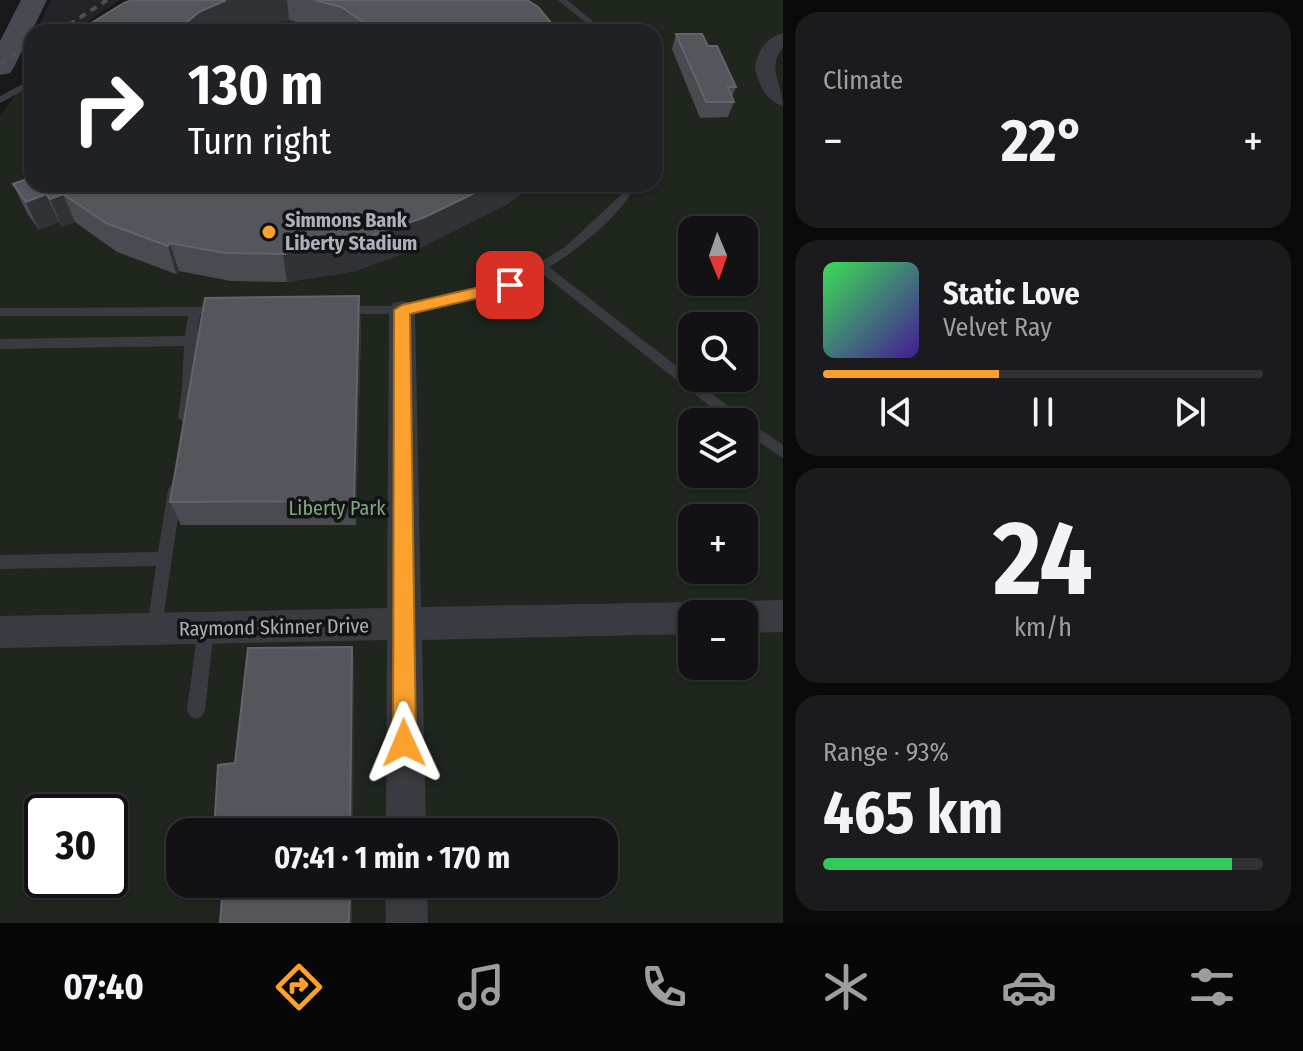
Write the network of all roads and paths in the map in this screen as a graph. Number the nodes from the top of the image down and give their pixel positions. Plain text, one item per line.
1 (34, 0) edge
2 (562, 0) edge
3 (592, 24) edge
4 (783, 39) edge
5 (6, 42) edge
6 (0, 67) edge
7 (24, 86) edge
8 (0, 100) edge
9 (783, 100) edge
10 (627, 192) edge
11 (541, 267) junction
12 (322, 310) edge
13 (402, 310) junction
14 (195, 311) junction
15 (227, 311) edge
16 (0, 312) edge
17 (190, 341) junction
18 (0, 344) edge
19 (723, 408) edge
20 (183, 428) edge
21 (758, 434) edge
22 (783, 452) edge
23 (177, 470) edge
24 (165, 559) junction
25 (0, 562) edge
26 (783, 616) edge
27 (758, 617) edge
28 (678, 618) edge
29 (402, 624) junction
30 (206, 628) junction
31 (155, 629) junction
32 (0, 632) edge
33 (196, 710) dead end
34 (406, 818) edge
35 (406, 898) edge
36 (407, 923) edge

1 - 5 main road
2 - 3 lane
4 - 9 street
5 - 6 main road
7 - 8 lane
10 - 11 lane
11 - 13 lane
11 - 19 lane
12 - 13 lane
13 - 29 street
14 - 15 lane
14 - 16 lane
14 - 17 lane
17 - 18 lane
17 - 20 lane
21 - 22 lane
23 - 24 lane
24 - 25 lane
24 - 31 lane
26 - 27 street
28 - 29 street, Raymond Skinner Drive
29 - 30 street, Raymond Skinner Drive
29 - 34 street
30 - 31 street, Raymond Skinner Drive
30 - 33 lane
31 - 32 street, Raymond Skinner Drive
35 - 36 street

